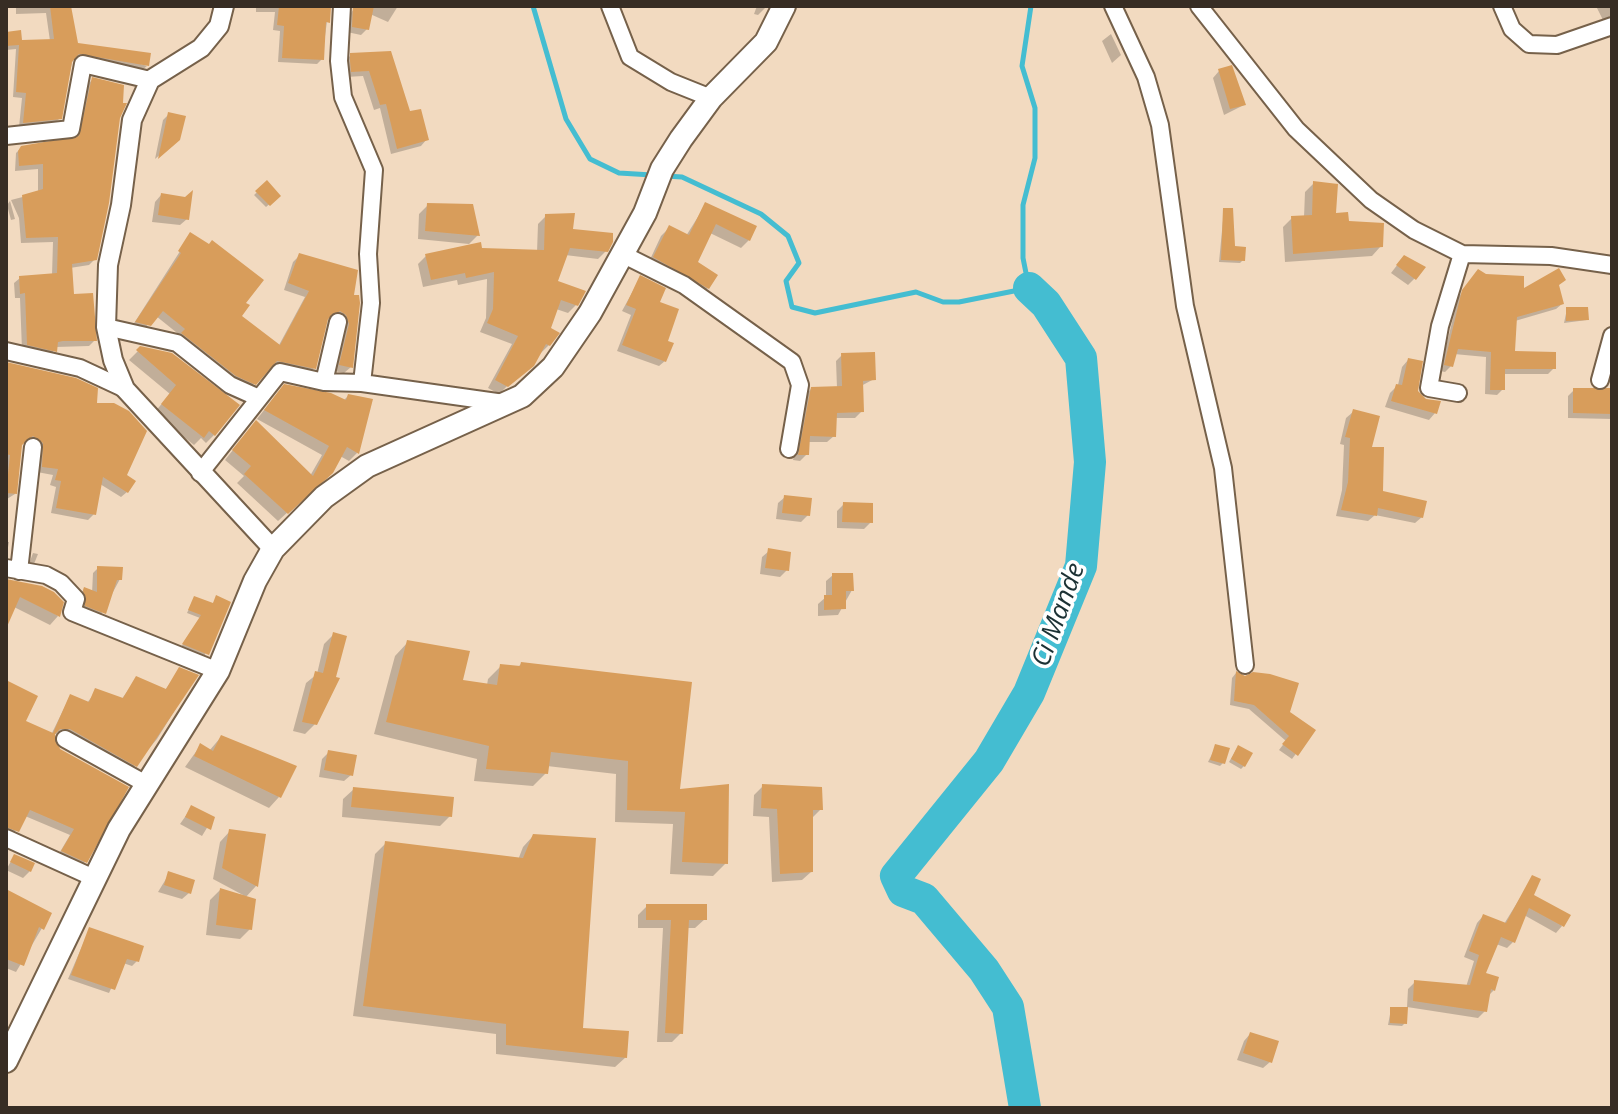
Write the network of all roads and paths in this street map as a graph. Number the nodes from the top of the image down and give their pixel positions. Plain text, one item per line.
1 (224, 6) edge
2 (342, 6) edge
3 (610, 6) edge
4 (784, 6) edge
5 (1113, 6) edge
6 (1199, 6) edge
7 (1502, 6) edge
8 (1612, 26) edge
9 (150, 80) junction
10 (711, 98) junction
11 (6, 136) edge
12 (622, 254) junction
13 (1462, 254) junction
14 (1612, 265) edge
15 (338, 322) dead end
16 (106, 327) junction
17 (1612, 336) edge
18 (6, 351) edge
19 (1600, 380) dead end
20 (324, 382) junction
21 (362, 383) junction
22 (125, 389) junction
23 (1458, 393) dead end
24 (259, 398) junction
25 (505, 404) junction
26 (33, 447) dead end
27 (789, 449) dead end
28 (200, 473) junction
29 (273, 549) junction
30 (12, 570) edge
31 (1245, 665) dead end
32 (218, 671) junction
33 (65, 739) dead end
34 (146, 784) junction
35 (6, 838) edge
36 (94, 878) junction
37 (6, 1061) edge

1 - 9 street
2 - 21 street
3 - 10 street
4 - 10 main road
5 - 31 street
6 - 13 street
7 - 8 street
9 - 11 street
9 - 16 street
10 - 12 main road
12 - 25 main road
12 - 27 street
13 - 14 street
13 - 23 street
15 - 20 street
16 - 22 street
16 - 24 street
17 - 19 street
18 - 22 street
20 - 21 street
20 - 24 street
21 - 25 street
22 - 28 street
24 - 28 street
25 - 29 main road
26 - 30 street
28 - 29 street
29 - 32 main road
30 - 32 street
32 - 34 main road
33 - 34 street
34 - 36 main road
35 - 36 street
36 - 37 main road

